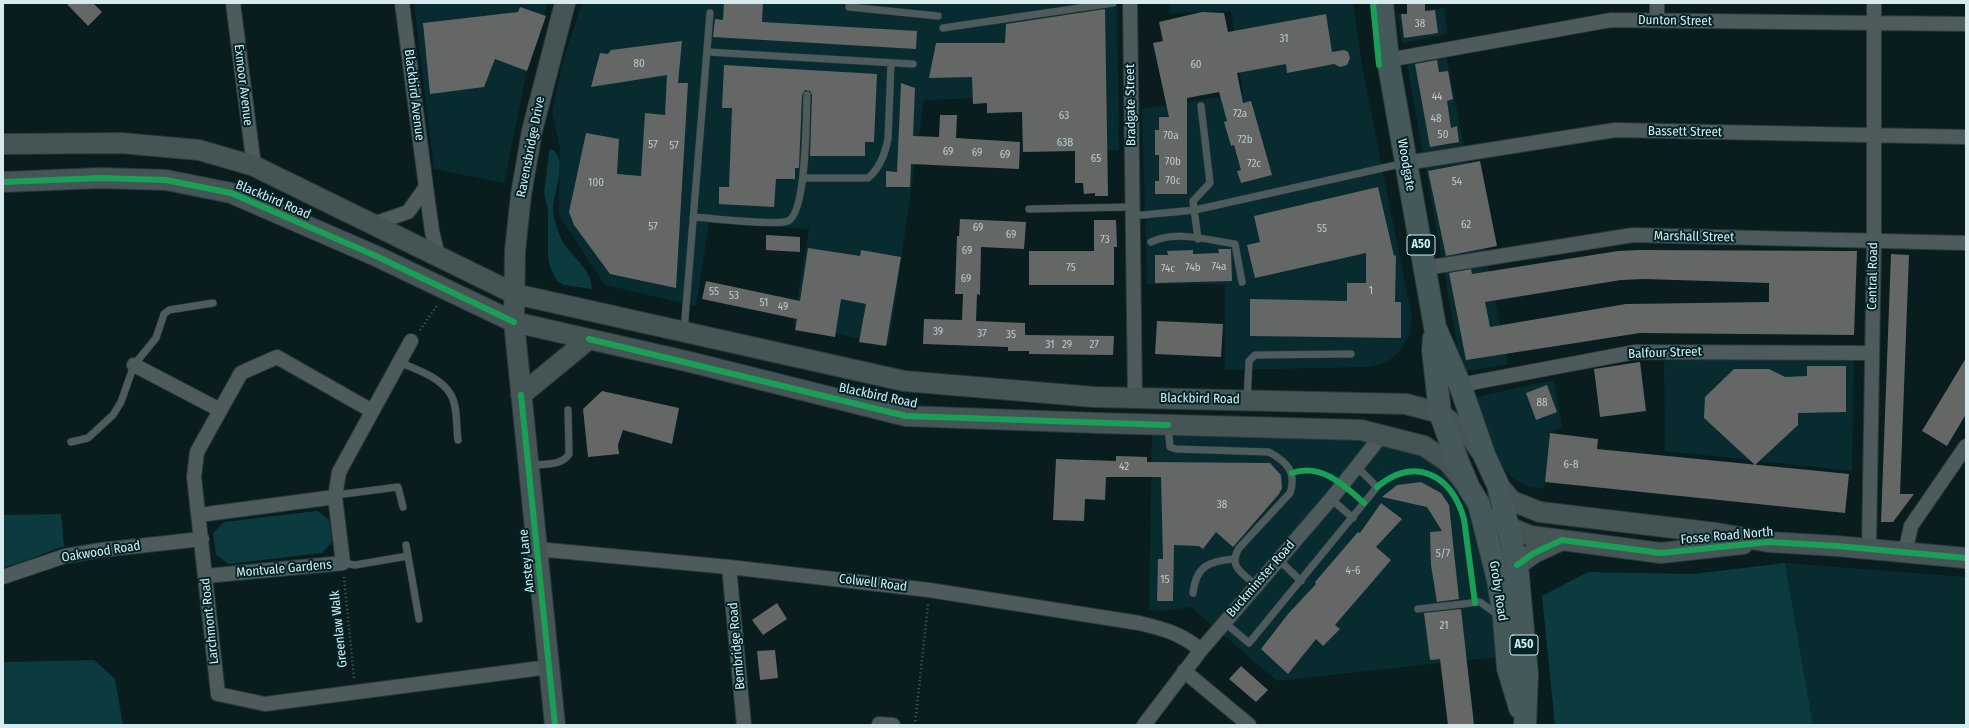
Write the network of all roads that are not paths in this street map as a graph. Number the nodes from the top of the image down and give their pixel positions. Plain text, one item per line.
1 (233, 3) edge
2 (402, 3) edge
3 (565, 3) edge
4 (850, 3) edge
5 (1113, 3) edge
6 (1130, 3) edge
7 (1382, 3) edge
8 (1657, 3) edge
9 (1874, 3) edge
10 (710, 13) dead end
11 (938, 16) dead end
12 (1657, 20) junction
13 (1873, 24) junction
14 (1966, 24) edge
15 (943, 28) dead end
16 (707, 52) junction
17 (1388, 60) junction
18 (892, 63) junction
19 (913, 64) dead end
20 (807, 95) dead end
21 (1201, 106) dead end
22 (1874, 136) junction
23 (1966, 137) edge
24 (3, 144) edge
25 (1406, 163) junction
26 (254, 166) junction
27 (803, 178) junction
28 (3, 182) edge
29 (426, 187) junction
30 (1029, 209) dead end
31 (1195, 210) junction
32 (1132, 211) junction
33 (693, 217) junction
34 (372, 224) junction
35 (1198, 239) junction
36 (1874, 241) junction
37 (1151, 242) dead end
38 (1966, 243) edge
39 (438, 256) junction
40 (1425, 268) junction
41 (1242, 282) dead end
42 (515, 294) junction
43 (213, 303) dead end
44 (514, 322) junction
45 (1435, 327) junction
46 (684, 332) junction
47 (589, 339) junction
48 (411, 341) road end
49 (1872, 353) junction
50 (1351, 354) dead end
51 (399, 362) junction
52 (134, 366) junction
53 (1460, 385) junction
54 (521, 394) junction
55 (1048, 394) junction
56 (1135, 397) junction
57 (1247, 400) junction
58 (220, 410) junction
59 (568, 410) dead end
60 (372, 411) junction
61 (1440, 413) junction
62 (1050, 421) junction
63 (1168, 425) junction
64 (1382, 435) junction
65 (458, 440) dead end
66 (71, 442) dead end
67 (1966, 446) edge
68 (1485, 457) junction
69 (528, 465) junction
70 (1356, 466) junction
71 (1498, 485) junction
72 (335, 496) junction
73 (1474, 496) junction
74 (1331, 499) junction
75 (403, 507) dead end
76 (1540, 512) junction
77 (199, 515) junction
78 (1353, 518) junction
79 (1508, 527) junction
80 (202, 539) junction
81 (1562, 540) junction
82 (1769, 542) junction
83 (406, 545) dead end
84 (537, 549) junction
85 (1869, 549) junction
86 (1905, 553) junction
87 (408, 556) junction
88 (1966, 558) edge
89 (1234, 559) junction
90 (1278, 560) junction
91 (1494, 561) junction
92 (343, 563) junction
93 (1517, 565) junction
94 (729, 567) junction
95 (206, 576) junction
96 (3, 577) edge
97 (1301, 581) junction
98 (1256, 585) junction
99 (1193, 594) dead end
100 (1418, 609) dead end
101 (1504, 618) junction
102 (419, 619) dead end
103 (1224, 622) junction
104 (1201, 650) junction
105 (549, 668) junction
106 (1184, 671) junction
107 (879, 724) dead end
108 (555, 725) edge
109 (744, 725) edge
110 (893, 725) edge
111 (1144, 725) edge
112 (1249, 725) edge
113 (1525, 725) edge

1 - 26 street, Exmoor Avenue
2 - 29 street, Blackbird Avenue
3 - 42 main road, Ravensbridge Drive
4 - 11 lane
5 - 15 lane
6 - 32 street, Bradgate Street
7 - 17 main road, Woodgate / A50
8 - 12 street
9 - 13 street, Central Road
10 - 16 lane
12 - 13 street, Dunton Street
12 - 17 street, Dunton Street
13 - 14 street, Dunton Street
13 - 22 street, Central Road
16 - 18 lane
16 - 33 lane
17 - 25 main road, Woodgate / A50
18 - 19 lane
18 - 27 lane
20 - 27 lane
21 - 31 lane
22 - 23 street, Bassett Street
22 - 25 street, Bassett Street
22 - 36 street, Central Road
24 - 26 main road, Blackbird Road
25 - 31 lane
25 - 40 main road, Woodgate / A50
26 - 34 main road, Blackbird Road
27 - 33 lane
28 - 44 main road, Blackbird Road
29 - 34 street
29 - 39 street, Blackbird Avenue
30 - 32 lane
31 - 32 lane
31 - 35 lane
32 - 56 street, Bradgate Street
33 - 46 lane
34 - 39 main road, Blackbird Road
35 - 37 lane
35 - 41 lane
36 - 38 street, Marshall Street
36 - 40 street, Marshall Street
36 - 49 street, Central Road
39 - 42 main road, Blackbird Road
40 - 45 main road, Woodgate / A50
42 - 44 main road, Anstey Lane
42 - 46 main road, Blackbird Road
43 - 52 lane
44 - 47 main road, Blackbird Road
44 - 54 main road, Anstey Lane
45 - 53 main road, Woodgate / A50
45 - 61 main road, Woodgate / A50
46 - 55 main road, Blackbird Road
47 - 54 main road
47 - 62 main road, Blackbird Road
48 - 51 street, Montvale Gardens
49 - 53 street, Balfour Street
49 - 85 street, Central Road
50 - 57 lane
51 - 60 street, Montvale Gardens
51 - 65 lane
52 - 58 street
52 - 66 lane
53 - 68 main road, Woodgate / A50
54 - 69 main road, Anstey Lane
55 - 56 main road, Blackbird Road
55 - 62 main road
56 - 57 main road, Blackbird Road
57 - 61 main road, Blackbird Road
58 - 60 street, Larchmont Road
58 - 77 street, Larchmont Road
59 - 69 lane
60 - 72 street, Montvale Gardens
61 - 68 main road, Blackbird Road
61 - 73 main road, Woodgate / A50
62 - 63 main road, Blackbird Road
63 - 64 main road, Blackbird Road
63 - 89 lane
64 - 70 street, Buckminster Road
64 - 73 main road, Blackbird Road
67 - 86 street
68 - 71 main road, Woodgate / A50
69 - 84 main road, Anstey Lane
70 - 74 street, Buckminster Road
70 - 78 lane
71 - 76 main road, Fosse Road North
71 - 79 main road, Woodgate / A50
72 - 75 lane
72 - 77 street
72 - 92 street, Montvale Gardens
73 - 79 main road, Fosse Road North
73 - 91 main road, Groby Road / A50
74 - 78 lane
74 - 90 street, Buckminster Road
76 - 79 main road
76 - 82 main road, Fosse Road North
77 - 80 street, Larchmont Road
78 - 97 lane
79 - 81 main road, Fosse Road North
79 - 91 main road
79 - 93 main road, Groby Road / A50
80 - 95 street, Larchmont Road
80 - 96 street, Oakwood Road
81 - 82 main road, Fosse Road North
81 - 93 main road
82 - 85 main road, Fosse Road North
83 - 87 lane
84 - 94 street, Colwell Road
84 - 105 main road, Anstey Lane
85 - 86 main road, Fosse Road North
86 - 88 main road, Fosse Road North
87 - 92 lane
87 - 102 lane
89 - 98 lane
89 - 99 lane
90 - 97 lane
90 - 98 street, Buckminster Road
91 - 101 main road, Groby Road / A50
92 - 95 street, Montvale Gardens
93 - 113 main road, Groby Road / A50
94 - 104 street, Colwell Road
94 - 109 street, Bembridge Road
95 - 105 street, Larchmont Road
97 - 103 lane
98 - 103 street, Buckminster Road
100 - 101 lane
101 - 113 main road, Groby Road / A50
103 - 104 street, Buckminster Road
104 - 106 street, Buckminster Road
105 - 108 main road, Anstey Lane
106 - 111 street, Buckminster Road
106 - 112 street
107 - 110 street

